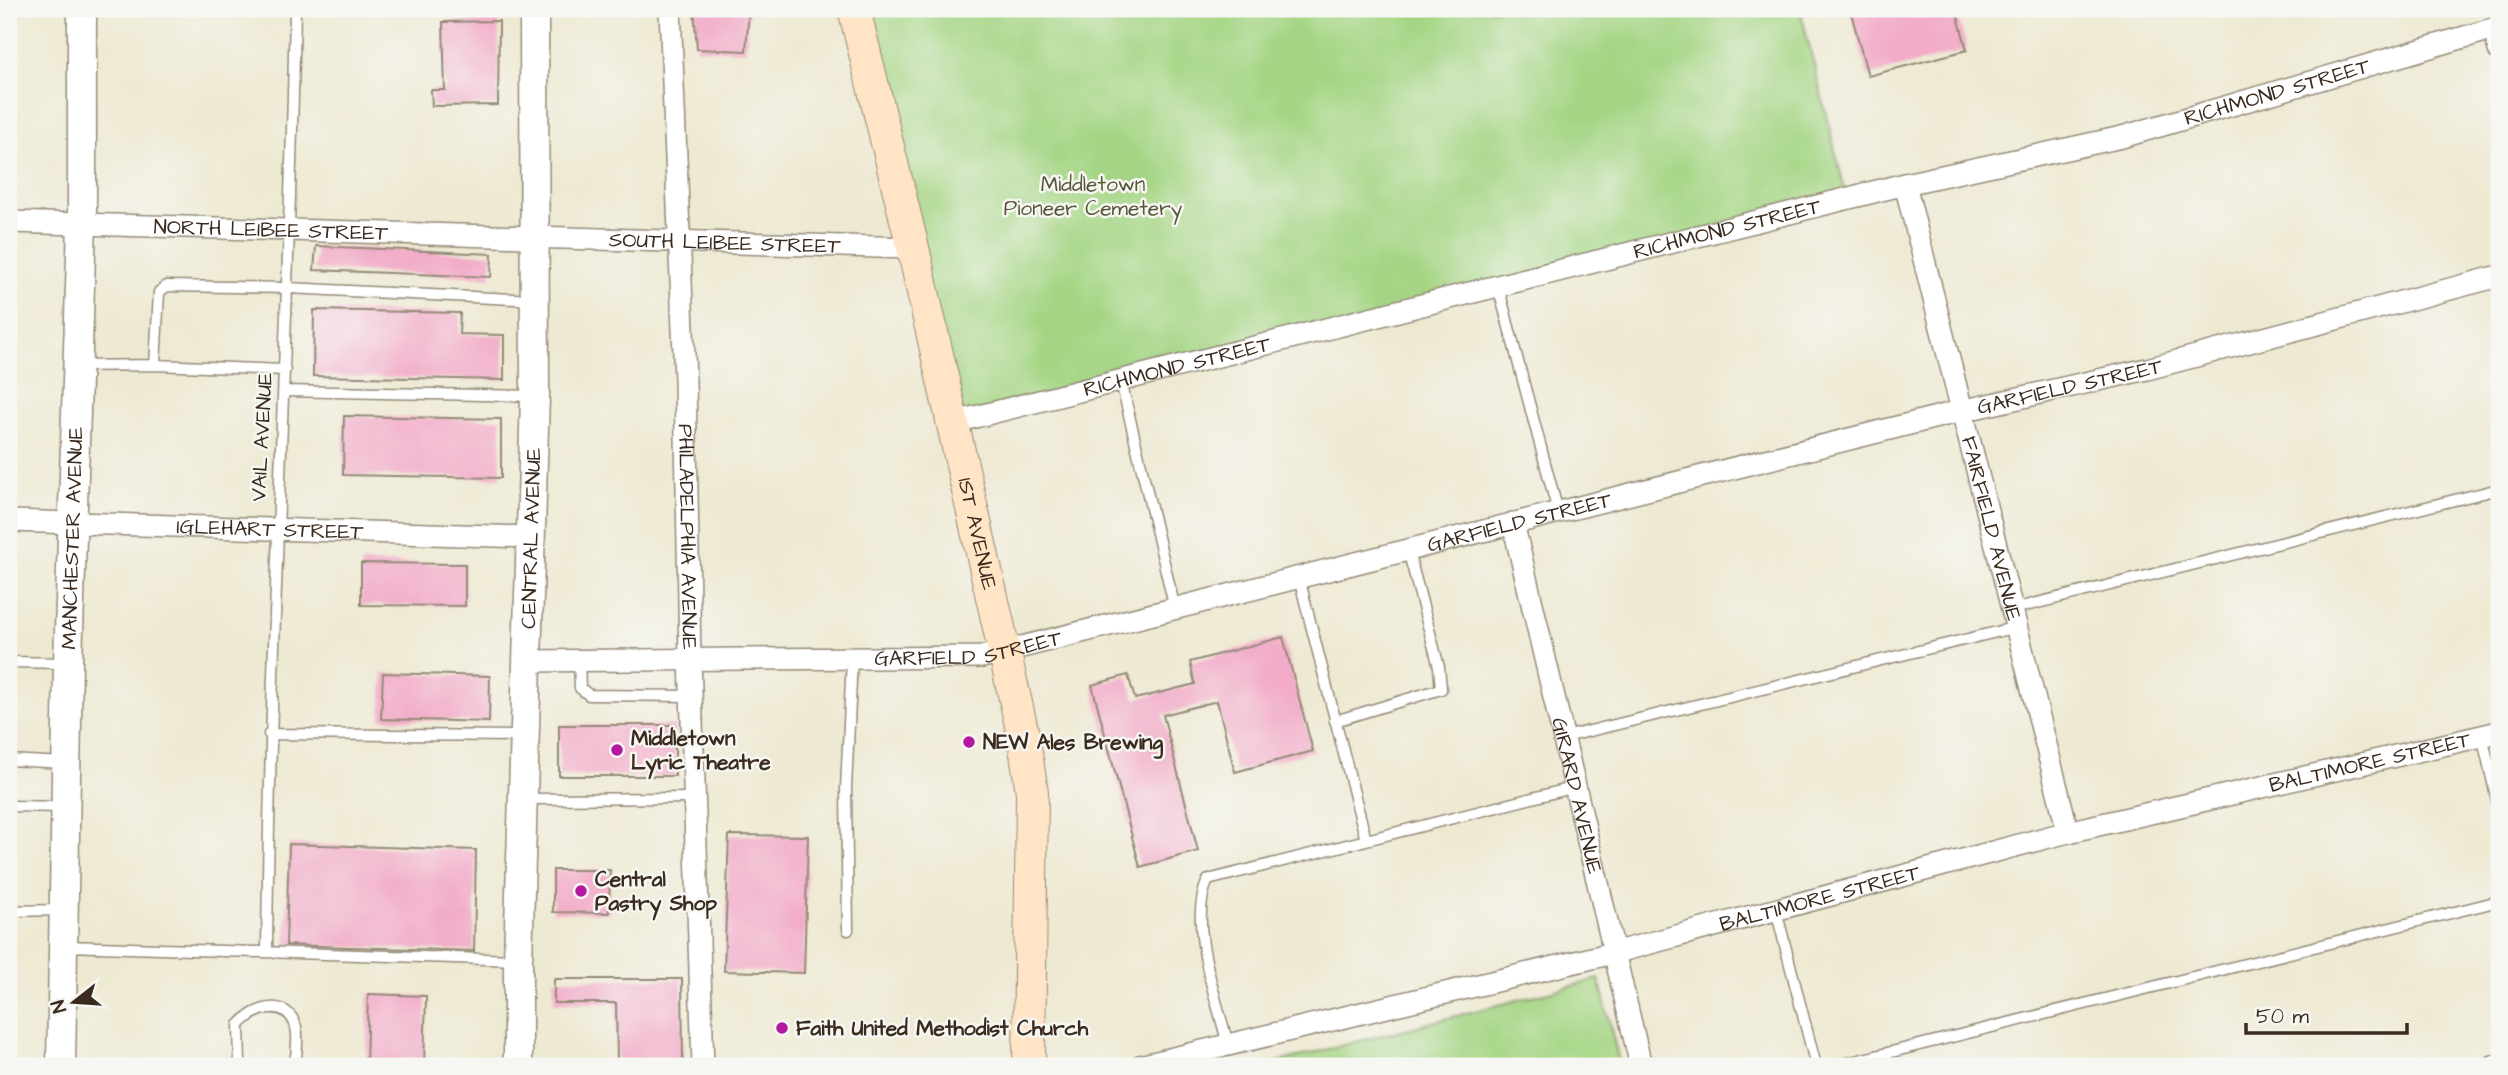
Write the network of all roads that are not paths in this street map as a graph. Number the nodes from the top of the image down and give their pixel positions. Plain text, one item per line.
1 (82, 9) edge
2 (295, 9) edge
3 (534, 9) edge
4 (670, 9) edge
5 (854, 9) edge
6 (2497, 27) edge
7 (2499, 50) edge
8 (1905, 184) junction
9 (9, 222) edge
10 (82, 223) junction
11 (291, 231) junction
12 (535, 237) junction
13 (679, 240) junction
14 (913, 248) junction
15 (2499, 275) edge
16 (1498, 286) junction
17 (288, 288) junction
18 (534, 300) junction
19 (155, 365) junction
20 (78, 366) junction
21 (285, 370) junction
22 (1121, 381) junction
23 (284, 391) junction
24 (535, 396) junction
25 (1961, 411) junction
26 (951, 423) junction
27 (2499, 489) edge
28 (1558, 512) junction
29 (9, 521) edge
30 (1513, 523) junction
31 (74, 524) junction
32 (278, 529) junction
33 (530, 537) junction
34 (1409, 550) junction
35 (1298, 578) junction
36 (1175, 609) junction
37 (2016, 618) junction
38 (1006, 649) junction
39 (690, 658) junction
40 (852, 658) junction
41 (579, 660) junction
42 (526, 661) junction
43 (9, 662) edge
44 (68, 663) junction
45 (691, 696) junction
46 (1335, 721) junction
47 (2490, 733) edge
48 (269, 734) junction
49 (526, 736) junction
50 (1564, 737) junction
51 (9, 760) edge
52 (68, 763) junction
53 (1576, 787) junction
54 (694, 798) junction
55 (523, 799) junction
56 (9, 806) edge
57 (68, 807) junction
58 (2499, 808) edge
59 (2068, 832) junction
60 (1366, 840) junction
61 (2499, 901) edge
62 (64, 910) junction
63 (1776, 910) junction
64 (9, 911) edge
65 (848, 930) dead end
66 (64, 946) junction
67 (267, 952) junction
68 (1613, 953) junction
69 (518, 960) junction
70 (1228, 1045) junction
71 (2499, 1065) edge
72 (61, 1066) edge
73 (240, 1066) edge
74 (295, 1066) edge
75 (517, 1066) edge
76 (703, 1066) edge
77 (1029, 1066) edge
78 (1140, 1066) edge
79 (1641, 1066) edge
80 (1816, 1066) edge
81 (1835, 1066) edge
82 (2493, 1066) edge

1 - 10 street, MANCHESTER AVENUE
2 - 11 lane, VAIL AVENUE
3 - 12 street, CENTRAL AVENUE
4 - 13 street, PHILADELPHIA AVENUE
5 - 14 main road, 1ST AVENUE
6 - 7 street
6 - 8 street, RICHMOND STREET
8 - 16 street, RICHMOND STREET
8 - 25 street, FAIRFIELD AVENUE
9 - 10 street, NORTH LEIBEE STREET
10 - 11 street, NORTH LEIBEE STREET
10 - 20 street, MANCHESTER AVENUE
11 - 12 street, NORTH LEIBEE STREET
11 - 17 lane, VAIL AVENUE
12 - 13 street, SOUTH LEIBEE STREET
12 - 18 street, CENTRAL AVENUE
13 - 14 street, SOUTH LEIBEE STREET
13 - 39 street, PHILADELPHIA AVENUE
14 - 26 main road, 1ST AVENUE
15 - 25 street, GARFIELD STREET
16 - 22 street, RICHMOND STREET
16 - 28 lane
17 - 18 lane
17 - 19 lane
17 - 21 lane, VAIL AVENUE
18 - 24 street, CENTRAL AVENUE
19 - 20 lane
19 - 21 lane
20 - 31 street, MANCHESTER AVENUE
21 - 23 lane, VAIL AVENUE
22 - 26 street, RICHMOND STREET
22 - 36 lane
23 - 24 lane
23 - 32 lane, VAIL AVENUE
24 - 33 street, CENTRAL AVENUE
25 - 28 street, GARFIELD STREET
25 - 37 street, FAIRFIELD AVENUE
26 - 38 main road, 1ST AVENUE
27 - 37 lane
28 - 30 street, GARFIELD STREET
29 - 31 street, IGLEHART STREET
30 - 34 street, GARFIELD STREET
30 - 50 street, GIRARD AVENUE
31 - 32 street, IGLEHART STREET
31 - 44 street, MANCHESTER AVENUE
32 - 33 street, IGLEHART STREET
32 - 48 lane, VAIL AVENUE
33 - 42 street, CENTRAL AVENUE
34 - 35 street, GARFIELD STREET
34 - 46 lane
35 - 36 street, GARFIELD STREET
35 - 46 lane
36 - 38 street, GARFIELD STREET
37 - 50 lane
37 - 59 street, FAIRFIELD AVENUE
38 - 40 street, GARFIELD STREET
38 - 77 main road, 1ST AVENUE
39 - 40 street, GARFIELD STREET
39 - 41 street, GARFIELD STREET
39 - 45 street, PHILADELPHIA AVENUE
40 - 65 lane
41 - 42 street, GARFIELD STREET
41 - 45 lane
42 - 49 street, CENTRAL AVENUE
43 - 44 lane
44 - 52 street, MANCHESTER AVENUE
45 - 54 street, PHILADELPHIA AVENUE
46 - 60 lane
47 - 58 lane
47 - 59 street, BALTIMORE STREET
48 - 49 lane
48 - 67 lane, VAIL AVENUE
49 - 55 street, CENTRAL AVENUE
50 - 53 street, GIRARD AVENUE
51 - 52 lane
52 - 57 street, MANCHESTER AVENUE
53 - 60 lane
53 - 68 street, GIRARD AVENUE
54 - 55 lane
54 - 76 street, PHILADELPHIA AVENUE
55 - 69 street, CENTRAL AVENUE
56 - 57 lane
57 - 62 street, MANCHESTER AVENUE
59 - 63 street, BALTIMORE STREET
60 - 70 lane
61 - 81 lane
62 - 64 lane
62 - 66 street, MANCHESTER AVENUE
63 - 68 street, BALTIMORE STREET
63 - 80 lane
66 - 67 lane
66 - 72 street, MANCHESTER AVENUE
67 - 69 lane
68 - 70 street, BALTIMORE STREET
68 - 79 street, GIRARD AVENUE
69 - 75 street, CENTRAL AVENUE
70 - 78 street, BALTIMORE STREET
71 - 82 street
73 - 74 lane

